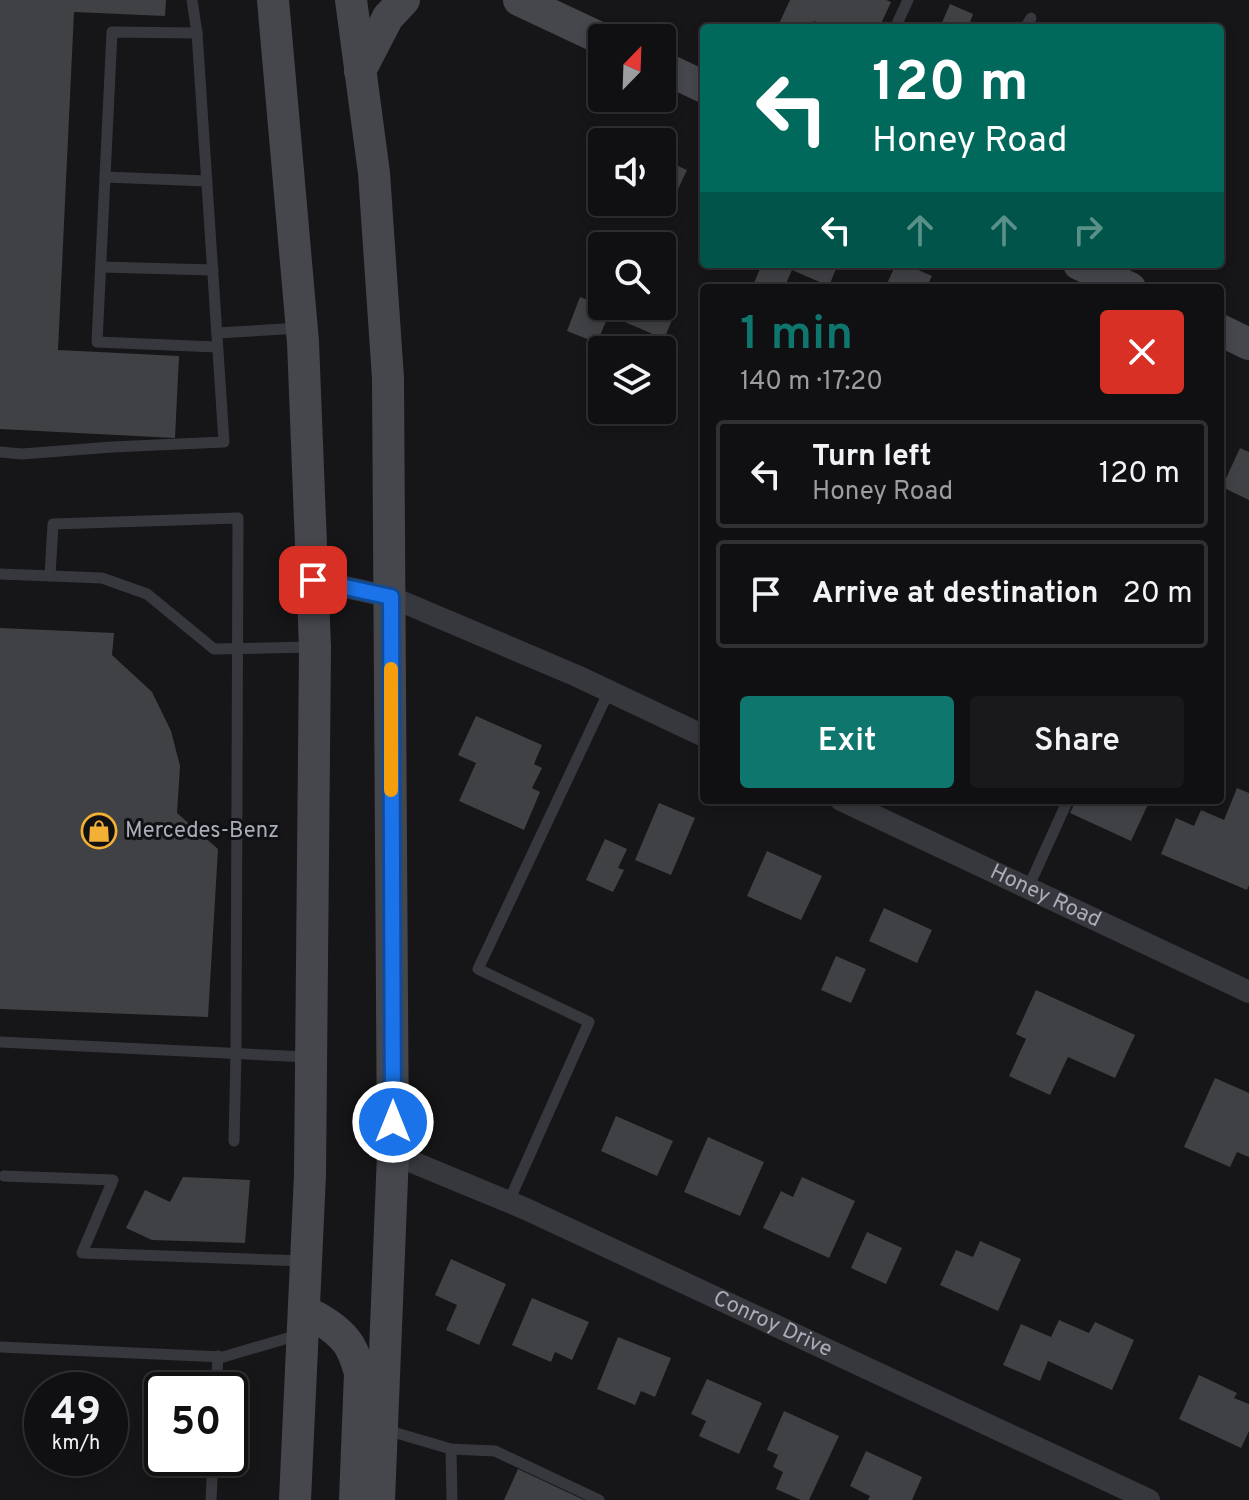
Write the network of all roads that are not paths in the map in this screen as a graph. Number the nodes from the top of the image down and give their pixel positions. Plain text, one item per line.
1 (192, 0) edge
2 (273, 0) edge
3 (351, 0) edge
4 (404, 0) edge
5 (519, 0) edge
6 (908, 0) edge
7 (552, 7) edge
8 (897, 24) edge
9 (588, 30) edge
10 (197, 33) junction
11 (360, 71) junction
12 (676, 74) edge
13 (700, 85) edge
14 (105, 177) junction
15 (207, 181) junction
16 (101, 267) junction
17 (1088, 268) edge
18 (213, 270) junction
19 (1122, 284) edge
20 (302, 328) junction
21 (1224, 332) edge
22 (217, 333) junction
23 (1249, 344) edge
24 (217, 347) junction
25 (0, 452) edge
26 (0, 574) edge
27 (50, 576) junction
28 (313, 580) junction
29 (391, 597) junction
30 (315, 647) junction
31 (238, 649) junction
32 (609, 691) junction
33 (700, 734) edge
34 (850, 804) edge
35 (1066, 804) edge
36 (1028, 888) junction
37 (1249, 992) edge
38 (0, 1042) edge
39 (236, 1053) junction
40 (312, 1057) junction
41 (234, 1141) dead end
42 (393, 1154) junction
43 (4, 1176) dead end
44 (509, 1201) junction
45 (306, 1261) junction
46 (303, 1323) junction
47 (0, 1347) edge
48 (218, 1356) junction
49 (217, 1372) edge
50 (382, 1429) junction
51 (451, 1449) junction
52 (212, 1476) edge
53 (211, 1500) edge
54 (295, 1500) edge
55 (355, 1500) edge
56 (379, 1500) edge
57 (452, 1500) edge
58 (599, 1500) edge
59 (1149, 1500) edge

1 - 10 lane
2 - 20 main road
3 - 11 main road
4 - 11 main road
5 - 7 main road
6 - 8 lane
7 - 9 main road
10 - 14 lane
10 - 15 lane
11 - 29 main road
12 - 13 main road
14 - 15 lane
14 - 16 lane
15 - 18 lane
16 - 18 lane
16 - 24 lane
17 - 19 main road
18 - 22 lane
20 - 22 lane
20 - 28 main road
21 - 23 main road
22 - 24 lane
24 - 25 lane
26 - 27 lane
27 - 31 lane
27 - 31 lane
28 - 29 street
28 - 30 main road
29 - 32 street
29 - 42 main road
30 - 31 lane
30 - 40 main road
31 - 39 lane
32 - 33 street
32 - 44 lane
34 - 36 street, Honey Road
35 - 36 lane
36 - 37 street, Honey Road
38 - 39 lane
39 - 40 lane
39 - 41 lane
40 - 45 main road
42 - 44 street, Conroy Drive
42 - 50 main road
43 - 45 lane
44 - 59 street, Conroy Drive
45 - 46 main road
46 - 48 lane
46 - 54 main road
46 - 55 main road
47 - 48 lane
48 - 49 lane
50 - 51 lane
50 - 56 main road
51 - 57 lane
51 - 58 lane
52 - 53 lane

